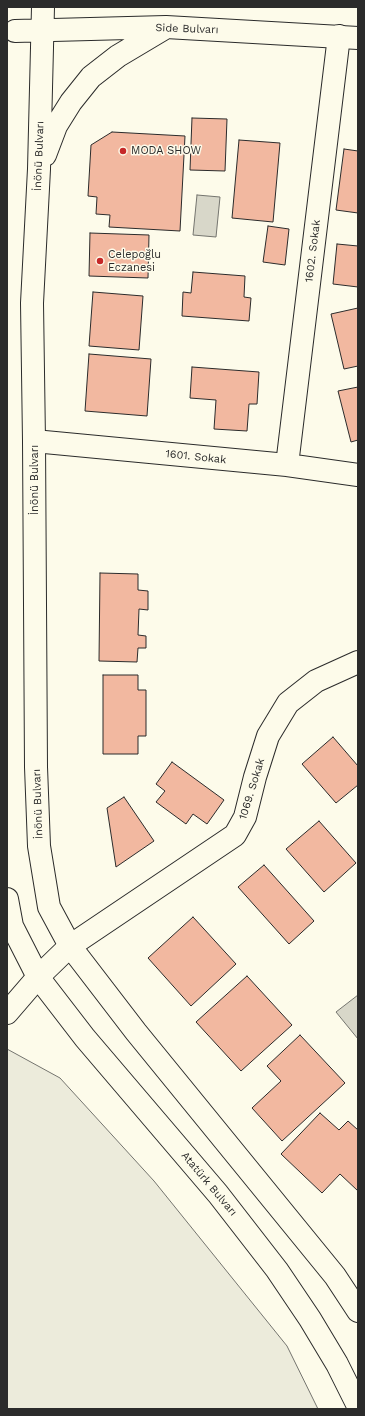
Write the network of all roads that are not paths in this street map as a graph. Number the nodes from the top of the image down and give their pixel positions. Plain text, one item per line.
1 (42, 7) edge
2 (166, 28) junction
3 (11, 31) edge
4 (43, 31) junction
5 (349, 37) edge
6 (40, 169) junction
7 (34, 441) junction
8 (287, 465) junction
9 (358, 475) edge
10 (358, 662) edge
11 (7, 899) edge
12 (70, 946) junction
13 (38, 977) junction
14 (7, 995) edge
15 (7, 1013) edge
16 (358, 1311) edge
17 (358, 1406) edge

1 - 3 main road
1 - 4 main road, İnönü Bulvarı
2 - 4 main road, Side Bulvarı
2 - 5 main road, Side Bulvarı
2 - 6 main road
3 - 4 main road, Side Bulvarı
4 - 6 main road, İnönü Bulvarı
5 - 8 main road, 1602. Sokak
6 - 7 main road, İnönü Bulvarı
7 - 8 main road, 1601. Sokak
7 - 12 main road, İnönü Bulvarı
8 - 9 main road, 1601. Sokak
10 - 12 main road, 1069. Sokak
11 - 13 main road
12 - 13 main road, 1069. Sokak
12 - 16 main road
13 - 14 main road
13 - 15 main road
13 - 17 main road, Atatürk Bulvarı

